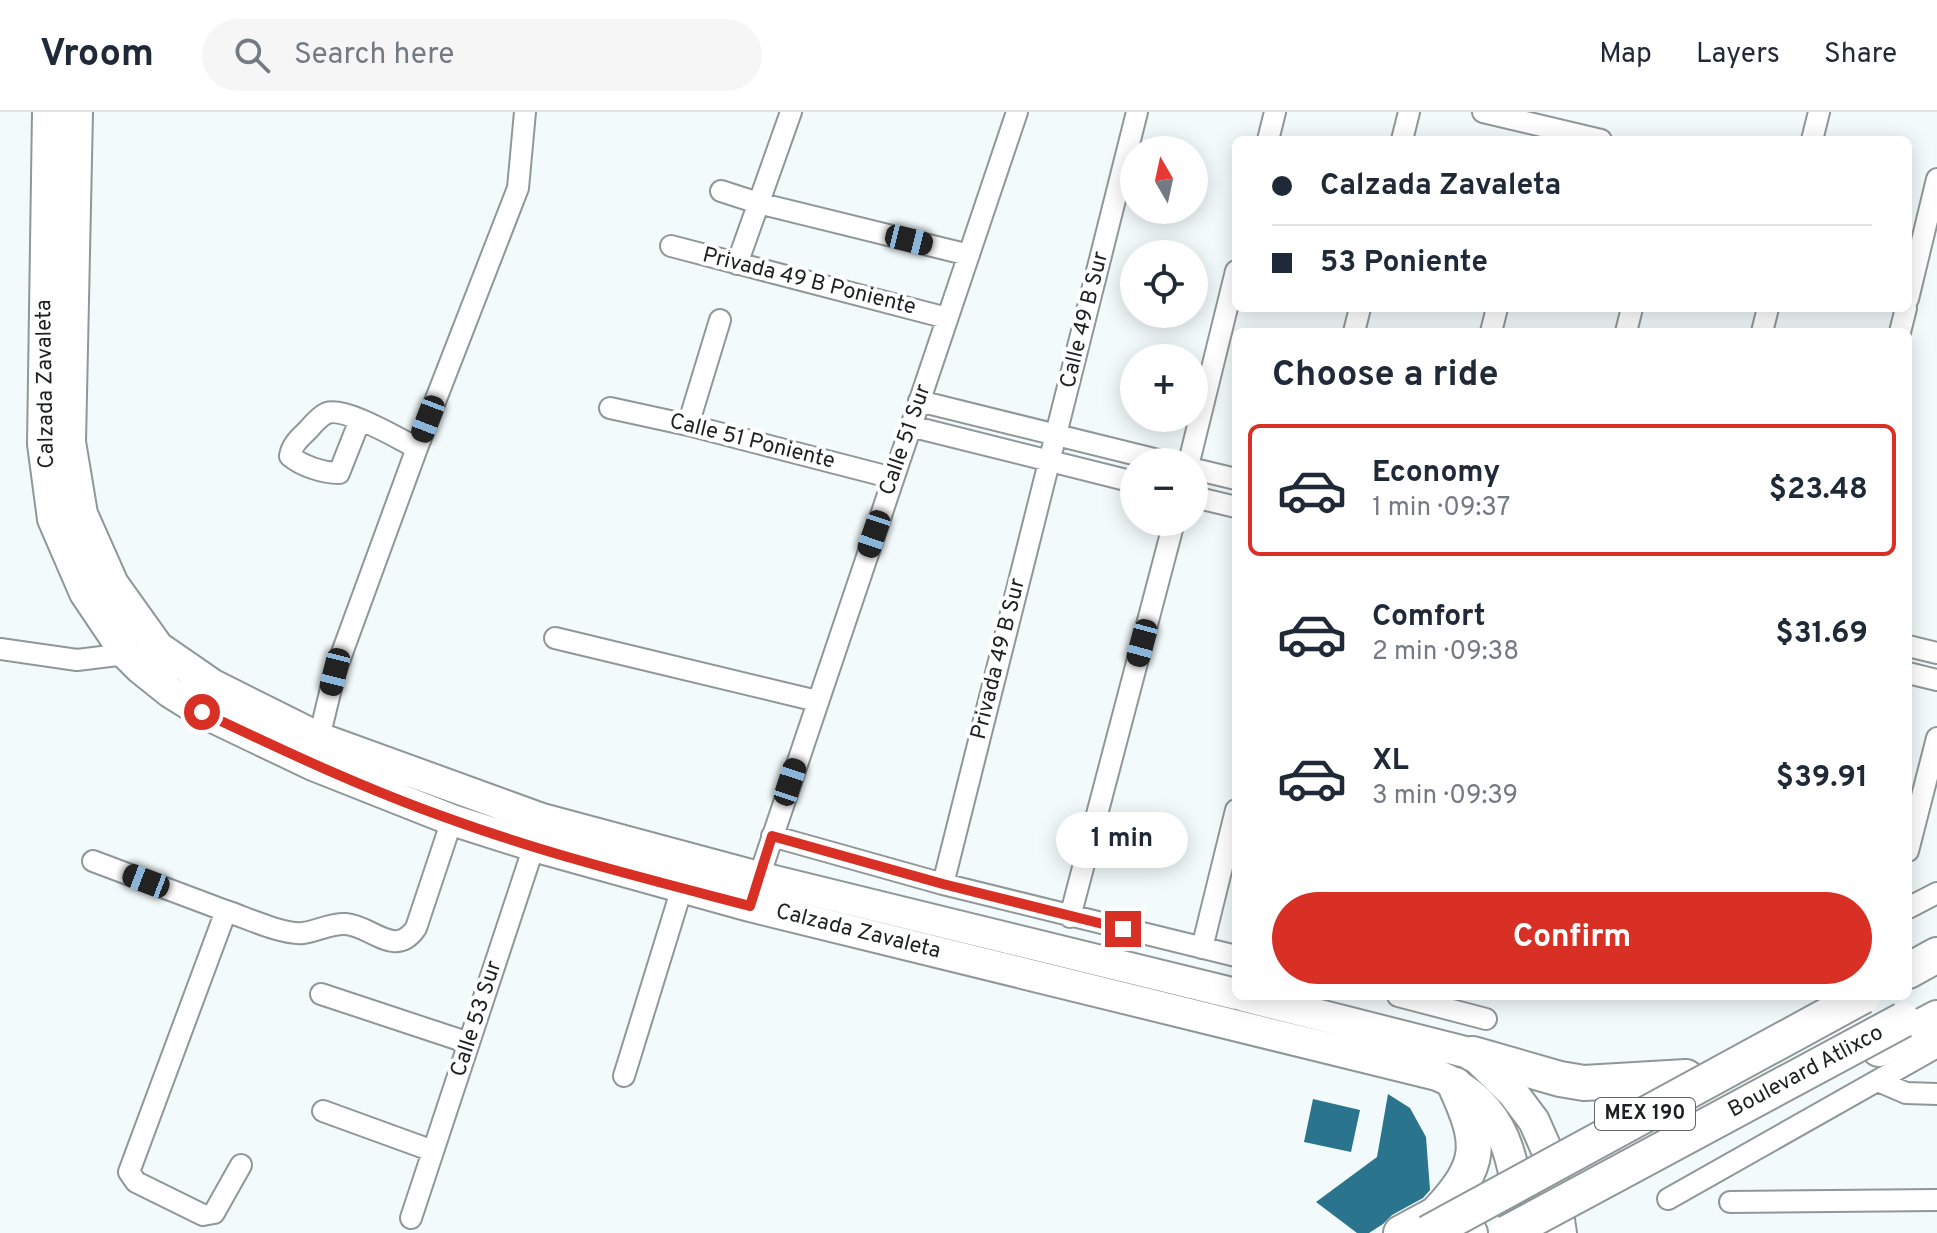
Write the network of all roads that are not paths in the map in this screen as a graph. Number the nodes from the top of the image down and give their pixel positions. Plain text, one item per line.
1 (48, 112) edge
2 (77, 112) edge
3 (525, 112) edge
4 (791, 112) edge
5 (1017, 112) edge
6 (1137, 112) edge
7 (1275, 112) edge
8 (1409, 112) edge
9 (1483, 112) edge
10 (1819, 112) edge
11 (1540, 133) edge
12 (1269, 136) edge
13 (1403, 136) edge
14 (1566, 136) edge
15 (1813, 136) edge
16 (1937, 179) edge
17 (721, 191) dead end
18 (758, 203) junction
19 (1924, 217) edge
20 (671, 246) dead end
21 (969, 255) junction
22 (737, 264) junction
23 (1912, 278) edge
24 (1232, 287) edge
25 (947, 318) junction
26 (720, 320) dead end
27 (919, 401) junction
28 (610, 408) dead end
29 (360, 420) dead end
30 (688, 425) junction
31 (910, 426) junction
32 (1056, 435) junction
33 (417, 448) junction
34 (1192, 448) edge
35 (1120, 451) edge
36 (1050, 461) junction
37 (1208, 472) edge
38 (893, 478) junction
39 (1120, 478) edge
40 (1232, 478) edge
41 (1208, 500) edge
42 (1232, 506) edge
43 (1170, 536) edge
44 (555, 638) dead end
45 (1912, 647) edge
46 (0, 649) edge
47 (1937, 653) edge
48 (126, 654) junction
49 (1912, 674) edge
50 (1937, 680) edge
51 (817, 701) junction
52 (319, 738) junction
53 (1937, 738) edge
54 (452, 820) junction
55 (1232, 826) edge
56 (538, 832) junction
57 (1912, 835) edge
58 (772, 836) junction
59 (93, 861) dead end
60 (758, 877) junction
61 (943, 884) junction
62 (682, 888) junction
63 (1937, 893) edge
64 (750, 906) junction
65 (1912, 906) edge
66 (226, 911) junction
67 (1070, 917) junction
68 (1937, 942) edge
69 (1202, 948) junction
70 (1232, 955) edge
71 (1912, 955) edge
72 (1937, 955) edge
73 (1912, 969) edge
74 (1232, 993) edge
75 (321, 994) dead end
76 (1260, 1000) edge
77 (1431, 1000) edge
78 (1827, 1000) edge
79 (1855, 1000) edge
80 (1456, 1003) edge
81 (1937, 1003) edge
82 (1937, 1018) edge
83 (1486, 1019) dead end
84 (469, 1043) junction
85 (1937, 1047) edge
86 (1473, 1054) junction
87 (624, 1076) dead end
88 (1686, 1077) junction
89 (1878, 1081) junction
90 (1455, 1085) junction
91 (1937, 1094) edge
92 (323, 1111) dead end
93 (1595, 1128) junction
94 (433, 1151) junction
95 (1549, 1155) junction
96 (241, 1165) dead end
97 (1516, 1173) junction
98 (1628, 1186) junction
99 (1668, 1199) dead end
100 (1937, 1200) edge
101 (1730, 1202) dead end
102 (411, 1218) dead end
103 (1432, 1223) edge
104 (1554, 1230) edge
105 (1401, 1233) edge
106 (1470, 1233) edge
107 (1507, 1233) edge
108 (1522, 1233) edge

1 - 48 main road, Calzada Zavaleta
2 - 52 main road, Calzada Zavaleta
3 - 33 street
4 - 18 street
5 - 21 street, Calle 51 Sur
6 - 32 street, Calle 49 B Sur
7 - 12 street
8 - 13 street
9 - 11 street
10 - 15 street
11 - 14 street
16 - 19 street
17 - 18 street
18 - 21 street
18 - 22 street
19 - 23 street
20 - 22 street, Privada 49 B Poniente
21 - 25 street, Calle 51 Sur
22 - 25 street, Privada 49 B Poniente
24 - 34 street
25 - 27 street, Calle 51 Sur
26 - 30 street
27 - 31 street, Calle 51 Sur
27 - 32 street
28 - 30 street, Calle 51 Poniente
29 - 33 street
30 - 38 street, Calle 51 Poniente
31 - 36 street
31 - 38 street, Calle 51 Sur
32 - 35 street
32 - 36 street, Privada 49 B Sur
33 - 52 street
36 - 39 street
36 - 61 street, Privada 49 B Sur
37 - 40 street
38 - 51 street, Calle 51 Sur
41 - 42 street
43 - 67 street
44 - 51 street
45 - 47 street
46 - 48 street
48 - 54 main road, Calzada Zavaleta
49 - 50 street
51 - 58 street, Calle 51 Sur
52 - 56 main road, Calzada Zavaleta
53 - 57 street
54 - 56 main road, Calzada Zavaleta
54 - 66 street
55 - 69 street
56 - 60 main road, Calzada Zavaleta
56 - 62 main road, Calzada Zavaleta
56 - 84 street, Calle 53 Sur
58 - 60 street, Calle 51 Sur
58 - 61 street
59 - 66 street
60 - 64 street, Calle 51 Sur
60 - 74 main road, Calzada Zavaleta
61 - 67 street
62 - 64 main road, Calzada Zavaleta
62 - 87 street
63 - 65 street
64 - 90 main road, Calzada Zavaleta
66 - 96 street
67 - 69 street
68 - 71 main road
69 - 70 street
72 - 73 main road
75 - 84 street
76 - 86 main road
77 - 80 street
78 - 88 main road
79 - 103 main road, Boulevard Atlixco / MEX 190, bridge
80 - 83 street
81 - 107 main road, Boulevard Atlixco / MEX 190, bridge
82 - 98 main road
84 - 94 street, Calle 53 Sur
85 - 89 street
86 - 88 main road
86 - 95 main road
88 - 93 main road
89 - 91 street
89 - 99 street
90 - 97 main road, Calzada Zavaleta
90 - 103 main road
92 - 94 street
93 - 95 main road
93 - 98 main road
94 - 102 street, Calle 53 Sur
95 - 97 main road
95 - 104 main road
97 - 103 main road
97 - 108 main road, Calzada Zavaleta
98 - 104 main road
100 - 101 street
103 - 105 main road
103 - 106 main road

